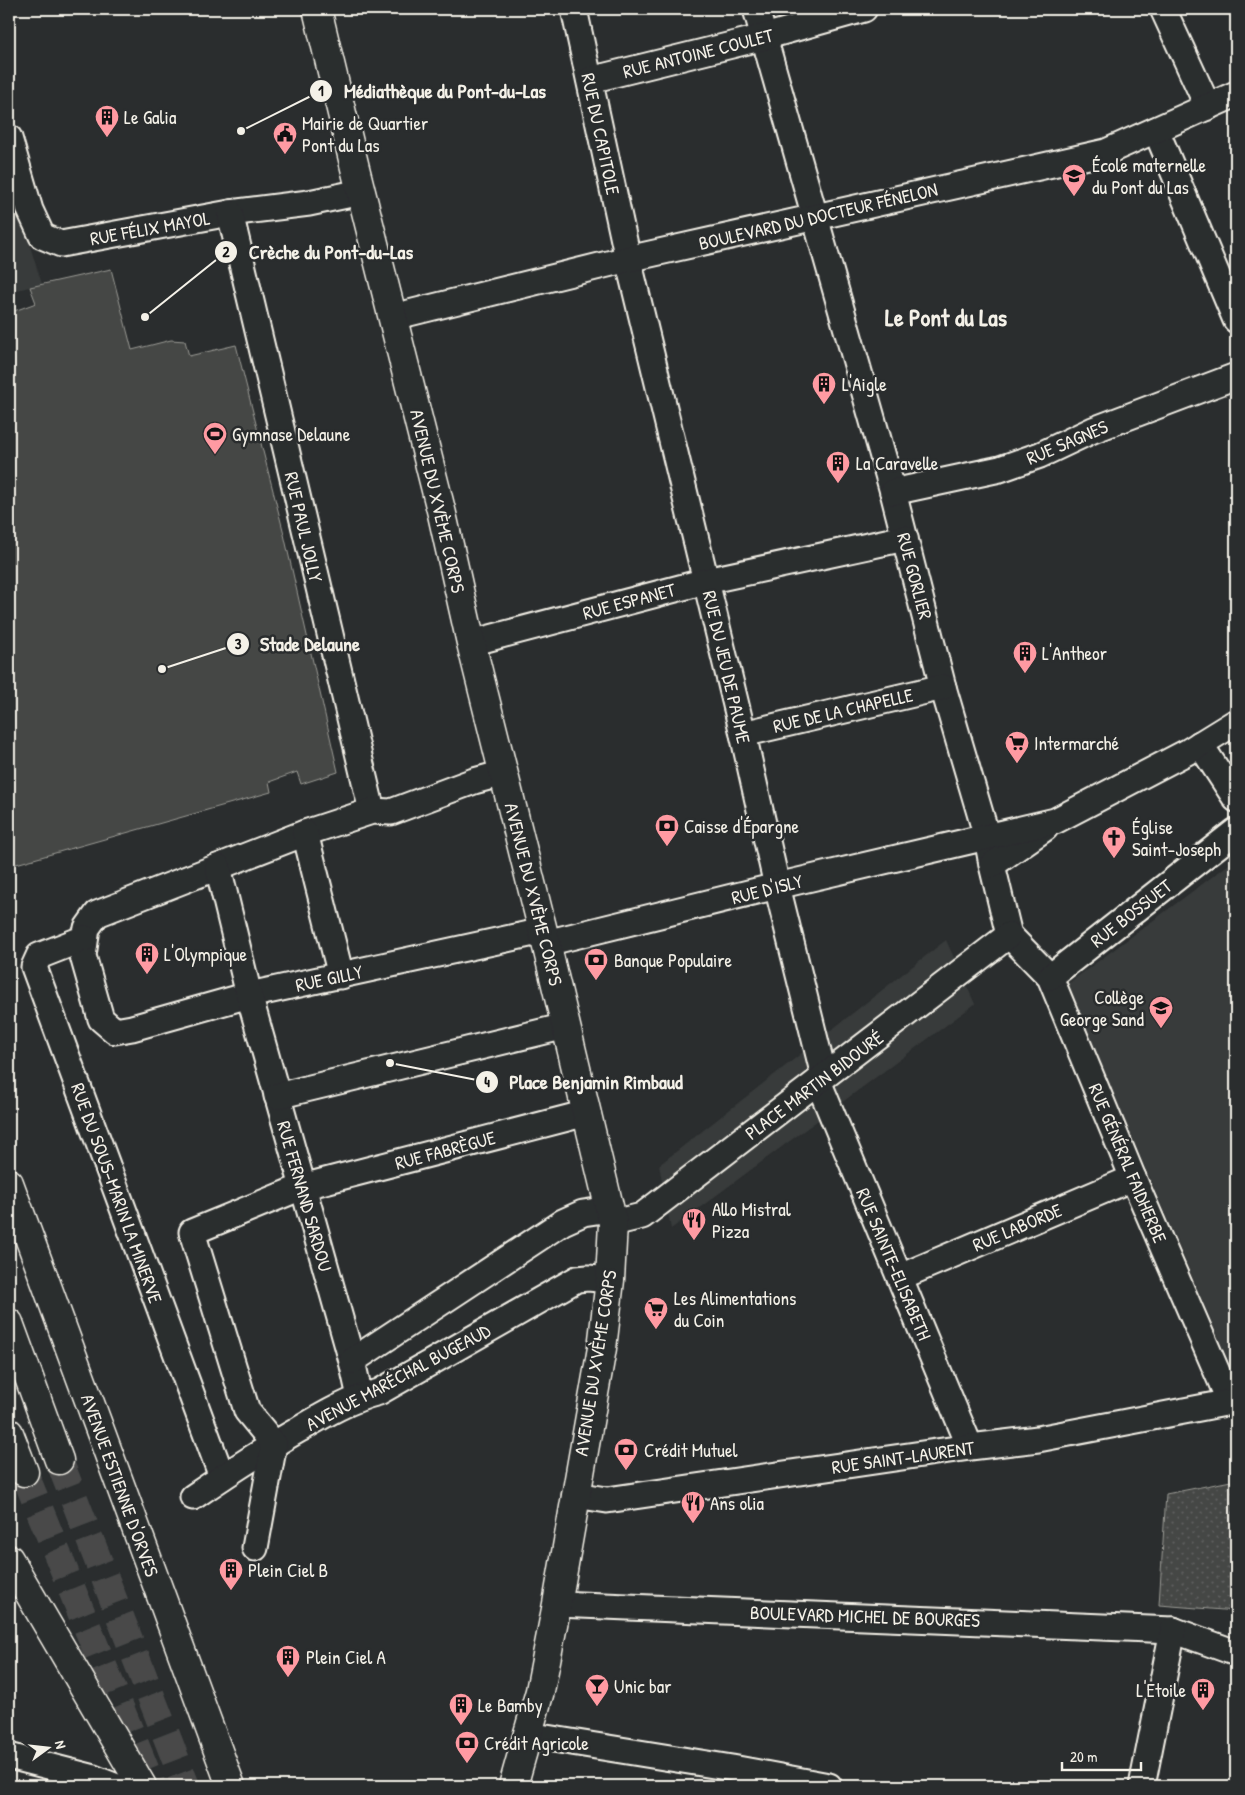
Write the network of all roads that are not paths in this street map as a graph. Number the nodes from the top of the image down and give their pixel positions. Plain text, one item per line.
1 (317, 9) edge
2 (574, 9) edge
3 (756, 9) edge
4 (864, 9) edge
5 (1162, 9) edge
6 (764, 37) junction
7 (590, 80) junction
8 (1236, 94) edge
9 (1208, 107) junction
10 (1156, 130) junction
11 (9, 138) edge
12 (361, 192) junction
13 (230, 213) junction
14 (815, 217) junction
15 (628, 258) junction
16 (393, 317) junction
17 (1236, 320) edge
18 (1236, 376) edge
19 (893, 492) junction
20 (905, 538) junction
21 (706, 580) junction
22 (471, 643) junction
23 (944, 687) junction
24 (1236, 722) edge
25 (743, 734) junction
26 (1200, 744) junction
27 (504, 774) junction
28 (1236, 798) edge
29 (372, 812) junction
30 (1056, 821) junction
31 (1236, 831) edge
32 (305, 833) junction
33 (987, 837) junction
34 (992, 865) junction
35 (218, 867) junction
36 (777, 886) junction
37 (1009, 936) junction
38 (545, 937) junction
39 (85, 938) junction
40 (341, 976) junction
41 (1050, 977) junction
42 (249, 995) junction
43 (566, 1026) junction
44 (821, 1079) junction
45 (277, 1096) junction
46 (587, 1113) junction
47 (1133, 1178) junction
48 (9, 1183) edge
49 (302, 1187) junction
50 (611, 1216) junction
51 (900, 1277) junction
52 (610, 1280) junction
53 (9, 1323) edge
54 (352, 1361) junction
55 (360, 1397) junction
56 (1233, 1401) edge
57 (9, 1433) edge
58 (274, 1444) junction
59 (970, 1447) junction
60 (59, 1460) tunnel mouth
61 (24, 1472) tunnel mouth
62 (222, 1477) junction
63 (575, 1495) junction
64 (193, 1497) dead end
65 (255, 1548) dead end
66 (9, 1559) edge
67 (557, 1604) junction
68 (1173, 1630) junction
69 (1236, 1653) edge
70 (528, 1735) junction
71 (9, 1756) edge
72 (732, 1777) edge
73 (114, 1786) edge
74 (142, 1786) edge
75 (231, 1786) edge
76 (513, 1786) edge
77 (829, 1786) edge
78 (1142, 1786) edge

1 - 12 main road, AVENUE DU XVÈME CORPS
2 - 7 street, RUE DU CAPITOLE
3 - 6 street, RUE GORLIER
4 - 6 street, RUE ANTOINE COULET
5 - 9 street
6 - 7 street, RUE ANTOINE COULET
6 - 14 street, RUE GORLIER
7 - 15 street, RUE DU CAPITOLE
8 - 9 street, BOULEVARD DU DOCTEUR FÉNELON
9 - 10 street, BOULEVARD DU DOCTEUR FÉNELON
10 - 14 street, BOULEVARD DU DOCTEUR FÉNELON
10 - 17 street
11 - 13 street, RUE FÉLIX MAYOL
12 - 13 street, RUE FÉLIX MAYOL
12 - 16 main road, AVENUE DU XVÈME CORPS
13 - 29 street, RUE PAUL JOLLY
14 - 15 street, BOULEVARD DU DOCTEUR FÉNELON
14 - 19 street, RUE GORLIER
15 - 16 street, BOULEVARD DU DOCTEUR FÉNELON
15 - 21 street, RUE DU JEU DE PAUME
16 - 22 main road, AVENUE DU XVÈME CORPS
18 - 19 street, RUE SAGNES
19 - 20 street, RUE GORLIER
20 - 21 street, RUE ESPANET
20 - 23 street, RUE GORLIER
21 - 22 street, RUE ESPANET
21 - 25 street, RUE DU JEU DE PAUME
22 - 27 main road, AVENUE DU XVÈME CORPS
23 - 25 street, RUE DE LA CHAPELLE
23 - 33 street, RUE GORLIER
24 - 26 street
25 - 36 street, RUE DU JEU DE PAUME
26 - 28 street
26 - 30 street
27 - 29 street
27 - 38 main road, AVENUE DU XVÈME CORPS
29 - 32 street
30 - 33 street, RUE D'ISLY
30 - 34 street
31 - 41 street, RUE BOSSUET
32 - 35 street
32 - 40 street
33 - 34 street, RUE GORLIER
33 - 36 street, RUE D'ISLY
34 - 37 street, RUE GORLIER
35 - 39 street
35 - 42 street, RUE FERNAND SARDOU
36 - 38 street, RUE D'ISLY
36 - 44 street, RUE DU JEU DE PAUME
37 - 41 street, RUE GÉNÉRAL FAIDHERBE
37 - 44 street, PLACE MARTIN BIDOURÉ
38 - 40 street, RUE GILLY
38 - 43 main road, AVENUE DU XVÈME CORPS
39 - 42 street, RUE GILLY
39 - 62 street, RUE DU SOUS-MARIN LA MINERVE
40 - 42 street, RUE GILLY
41 - 47 street, RUE GÉNÉRAL FAIDHERBE
42 - 45 street, RUE FERNAND SARDOU
43 - 45 street
43 - 46 main road, AVENUE DU XVÈME CORPS
44 - 50 street, PLACE MARTIN BIDOURÉ
44 - 51 street, RUE SAINTE-ELISABETH
45 - 49 street, RUE FERNAND SARDOU
46 - 49 street, RUE FABRÈGUE
46 - 50 main road, AVENUE DU XVÈME CORPS
47 - 51 street, RUE LABORDE
47 - 56 street, RUE GÉNÉRAL FAIDHERBE
48 - 75 main road, AVENUE ESTIENNE D'ORVES
49 - 54 street, RUE FERNAND SARDOU
49 - 58 street, RUE FABRÈGUE
50 - 52 main road, AVENUE DU XVÈME CORPS
50 - 54 street, AVENUE MARÉCHAL BUGEAUD
51 - 59 street, RUE SAINTE-ELISABETH
52 - 55 street, AVENUE MARÉCHAL BUGEAUD
52 - 63 main road, AVENUE DU XVÈME CORPS
53 - 60 main road
54 - 55 street, RUE FERNAND SARDOU
55 - 58 street, AVENUE MARÉCHAL BUGEAUD
56 - 59 street, RUE SAINT-LAURENT
57 - 61 main road
58 - 62 street, AVENUE MARÉCHAL BUGEAUD
58 - 65 street
59 - 63 street, RUE SAINT-LAURENT
62 - 64 street, AVENUE MARÉCHAL BUGEAUD
63 - 67 main road, AVENUE DU XVÈME CORPS
66 - 74 main road
67 - 68 street, BOULEVARD MICHEL DE BOURGES
67 - 70 main road, AVENUE DU XVÈME CORPS
68 - 69 street, BOULEVARD MICHEL DE BOURGES
68 - 78 street
70 - 72 street
70 - 76 main road, AVENUE DU XVÈME CORPS
71 - 73 street
72 - 77 street

